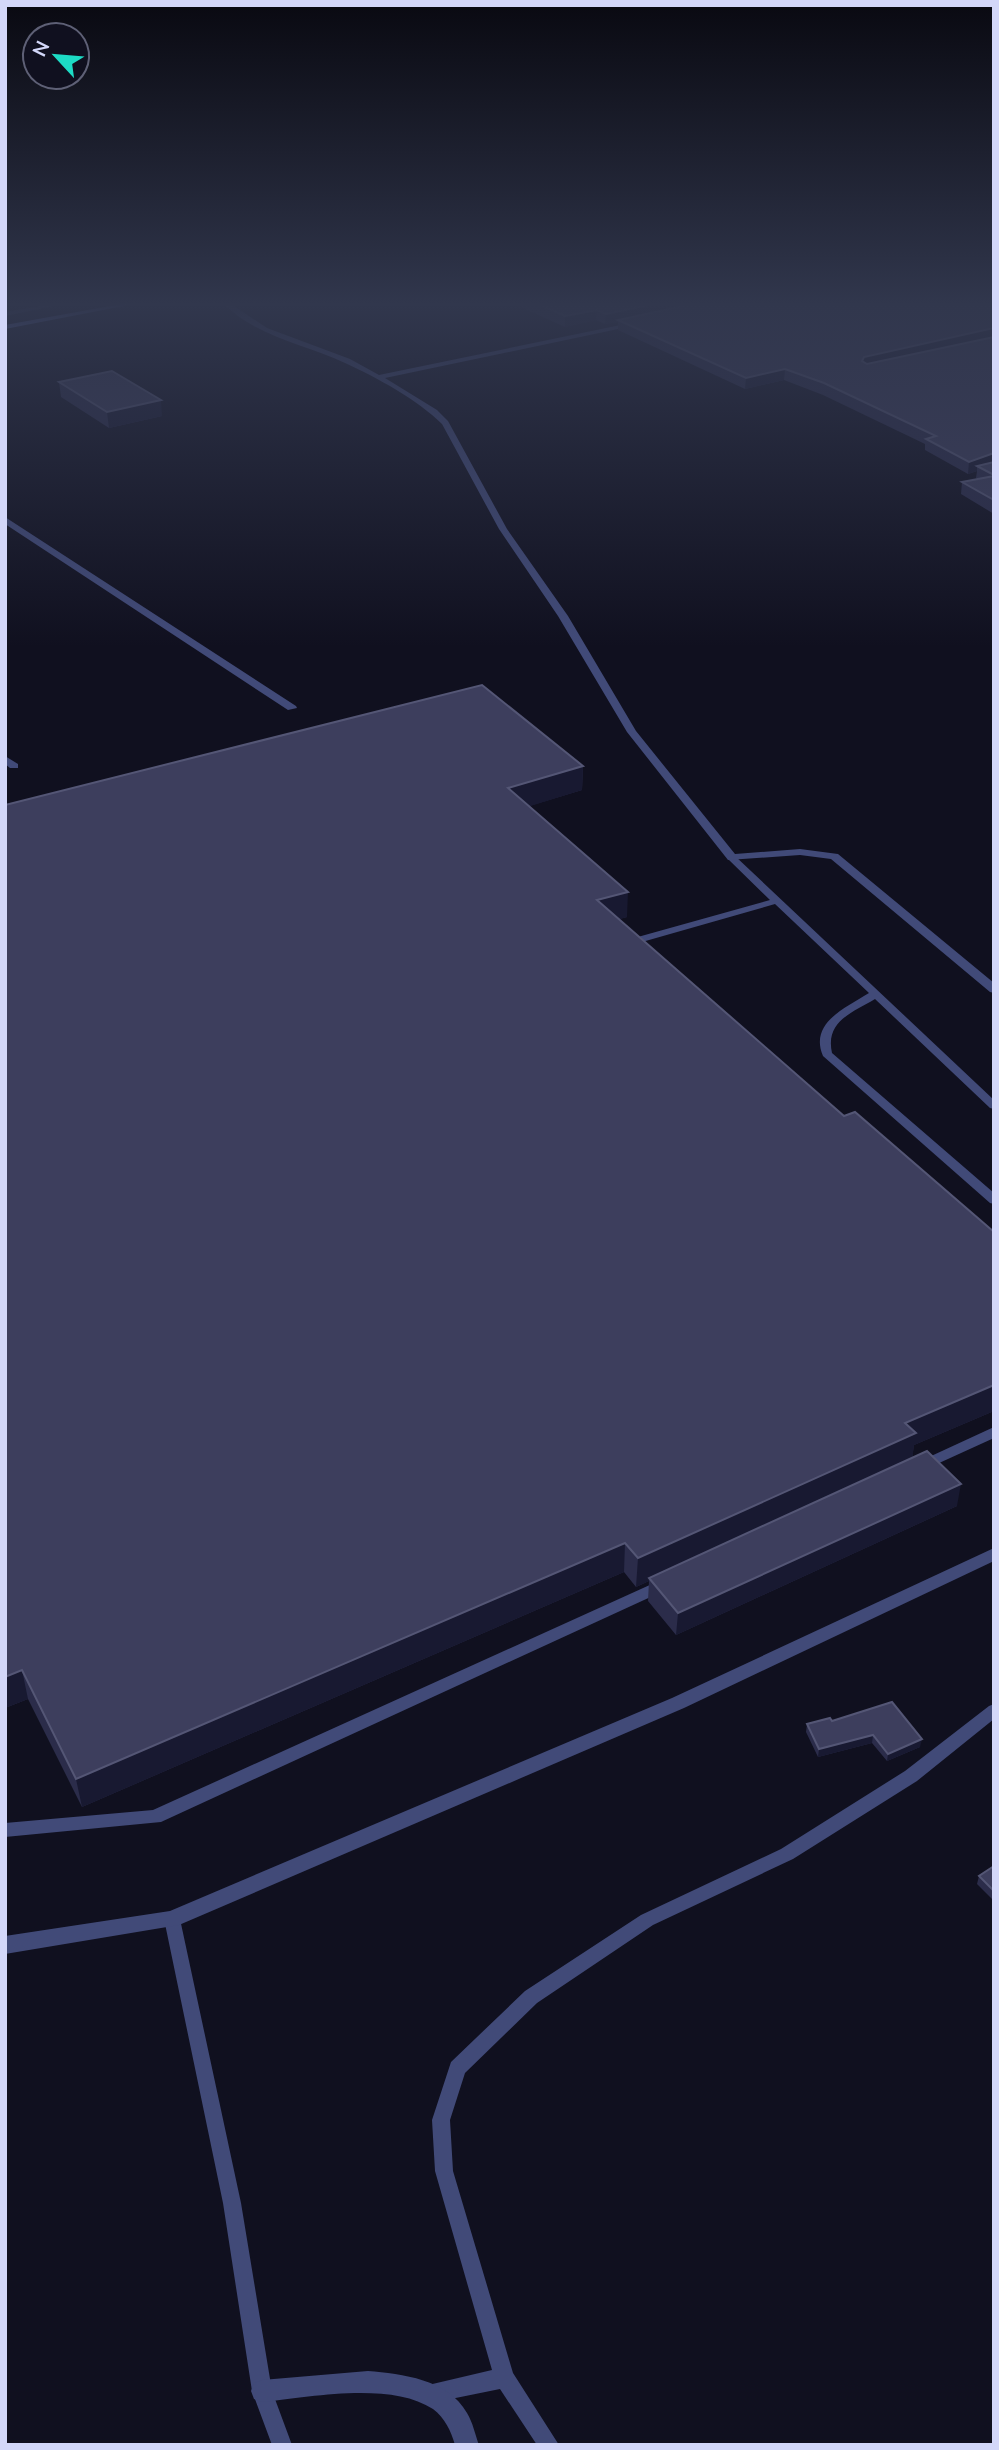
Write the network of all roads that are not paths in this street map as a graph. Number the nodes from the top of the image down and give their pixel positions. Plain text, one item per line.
1 (440, 418) edge
2 (5, 520) edge
3 (18, 528) junction
4 (5, 532) edge
5 (292, 708) dead end
6 (733, 858) junction
7 (776, 901) junction
8 (631, 942) edge
9 (994, 989) edge
10 (875, 994) junction
11 (994, 1106) edge
12 (994, 1200) edge
13 (994, 1432) edge
14 (906, 1473) edge
15 (994, 1554) edge
16 (680, 1577) edge
17 (994, 1710) edge
18 (5, 1830) edge
19 (172, 1919) junction
20 (5, 1945) edge
21 (504, 2378) junction
22 (262, 2391) junction
23 (431, 2393) junction
24 (282, 2445) edge
25 (467, 2445) edge
26 (549, 2445) edge

1 - 6 street
2 - 3 street
3 - 4 street
3 - 5 street
6 - 7 lane
6 - 9 street
7 - 8 lane
7 - 10 lane
10 - 11 lane
10 - 12 lane
13 - 14 lane
15 - 19 street
16 - 18 lane
17 - 21 lane
19 - 20 street
19 - 22 lane
21 - 23 lane
21 - 26 lane
22 - 23 street
22 - 24 lane
23 - 25 street

